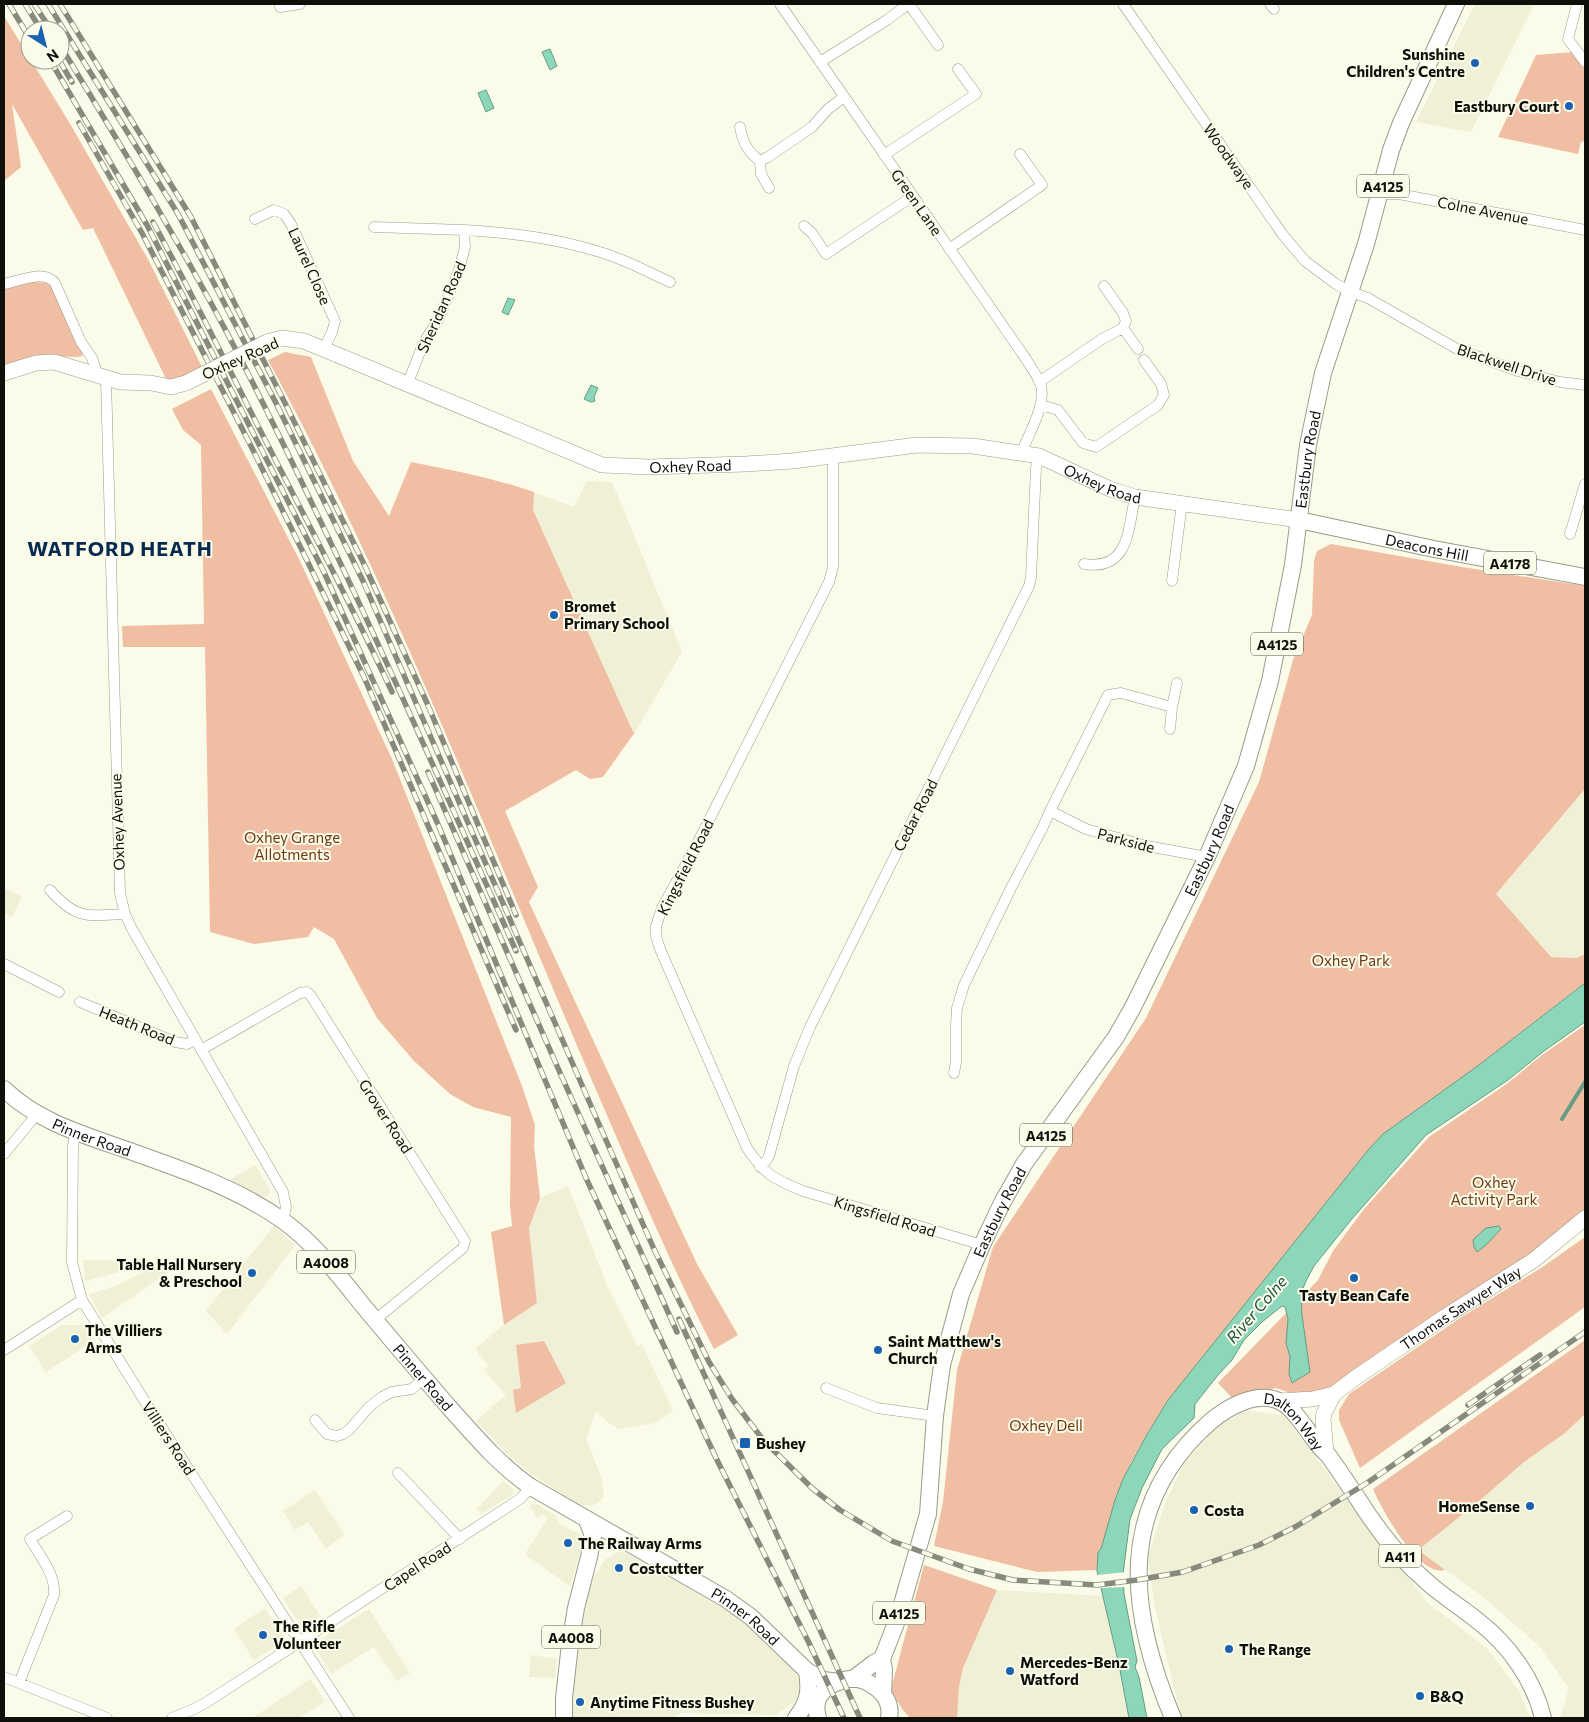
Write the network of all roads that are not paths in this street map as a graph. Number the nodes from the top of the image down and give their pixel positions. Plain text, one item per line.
1 (300, 4) edge
2 (780, 4) edge
3 (909, 4) edge
4 (1123, 4) edge
5 (1456, 4) edge
6 (1577, 4) edge
7 (280, 7) dead end
8 (938, 45) dead end
9 (820, 62) junction
10 (1585, 62) edge
11 (958, 69) dead end
12 (844, 97) junction
13 (740, 127) dead end
14 (1020, 154) dead end
15 (884, 155) junction
16 (760, 161) junction
17 (770, 188) dead end
18 (1380, 194) junction
19 (913, 196) junction
20 (255, 219) dead end
21 (804, 226) dead end
22 (374, 227) dead end
23 (464, 230) junction
24 (1585, 230) edge
25 (949, 248) junction
26 (670, 282) dead end
27 (4, 284) edge
28 (1104, 286) dead end
29 (1351, 292) junction
30 (1123, 328) junction
31 (324, 349) junction
32 (1138, 349) dead end
33 (1144, 360) dead end
34 (4, 373) edge
35 (100, 377) junction
36 (1039, 382) junction
37 (408, 383) junction
38 (1585, 385) edge
39 (1041, 405) junction
40 (1022, 452) junction
41 (832, 456) junction
42 (1039, 456) junction
43 (1585, 484) edge
44 (1135, 497) junction
45 (1182, 503) junction
46 (1299, 520) junction
47 (1570, 534) dead end
48 (1084, 564) dead end
49 (1585, 577) edge
50 (1172, 581) dead end
51 (1177, 683) dead end
52 (1172, 707) junction
53 (1170, 729) dead end
54 (1050, 811) junction
55 (1207, 857) junction
56 (50, 890) dead end
57 (125, 914) junction
58 (4, 964) edge
59 (59, 992) dead end
60 (80, 1002) dead end
61 (195, 1040) junction
62 (201, 1050) junction
63 (954, 1072) dead end
64 (4, 1089) edge
65 (37, 1114) junction
66 (76, 1132) junction
67 (4, 1154) edge
68 (760, 1167) junction
69 (1585, 1218) edge
70 (283, 1221) junction
71 (982, 1245) junction
72 (82, 1300) junction
73 (375, 1320) junction
74 (4, 1350) edge
75 (424, 1378) junction
76 (826, 1388) dead end
77 (1334, 1394) junction
78 (1280, 1401) junction
79 (935, 1416) junction
80 (315, 1420) dead end
81 (1326, 1453) junction
82 (398, 1473) dead end
83 (531, 1487) junction
84 (66, 1516) dead end
85 (587, 1520) junction
86 (618, 1537) junction
87 (460, 1539) junction
88 (589, 1557) junction
89 (300, 1642) junction
90 (882, 1659) junction
91 (807, 1670) junction
92 (4, 1677) edge
93 (846, 1680) junction
94 (19, 1683) junction
95 (883, 1694) junction
96 (90, 1715) edge
97 (893, 1715) edge
98 (107, 1718) edge
99 (172, 1718) edge
100 (349, 1718) edge
101 (564, 1718) edge
102 (796, 1718) edge
103 (818, 1718) edge
104 (1174, 1718) edge
105 (1543, 1718) edge

1 - 7 street
2 - 9 street, Green Lane
3 - 8 street
3 - 9 street
4 - 29 street, Woodwaye
5 - 18 main road, Eastbury Road / A4125
6 - 10 street
9 - 12 street, Green Lane
11 - 15 street
12 - 15 street, Green Lane
12 - 16 street
13 - 16 street
14 - 25 street
15 - 19 street, Green Lane
16 - 17 street
18 - 24 street, Colne Avenue
18 - 29 main road, Eastbury Road / A4125
19 - 21 street
19 - 25 street, Green Lane
20 - 31 street, Laurel Close
22 - 23 street
23 - 26 street
23 - 37 street, Sheridan Road
25 - 36 street, Green Lane
27 - 35 street
28 - 30 street
29 - 38 street, Blackwell Drive
29 - 46 main road, Eastbury Road / A4125
30 - 32 street
30 - 36 street
31 - 35 street, Oxhey Road, bridge
31 - 37 street, Oxhey Road
33 - 39 street
34 - 35 street
35 - 57 street, Oxhey Avenue
36 - 39 street, Green Lane
37 - 41 street, Oxhey Road
39 - 40 street, Green Lane
40 - 41 street, Oxhey Road
40 - 42 street, Oxhey Road
41 - 68 street, Kingsfield Road
42 - 44 street, Oxhey Road
42 - 68 street, Cedar Road
43 - 47 street
44 - 45 street, Oxhey Road
44 - 48 street
45 - 46 street, Oxhey Road
45 - 50 street
46 - 49 main road, Deacons Hill / A4178
46 - 55 main road, Eastbury Road / A4125
51 - 52 street
52 - 53 street
52 - 54 street
54 - 55 street, Parkside
54 - 63 street
55 - 71 main road, Eastbury Road / A4125
56 - 57 street
57 - 61 street, Oxhey Avenue
58 - 59 street
60 - 61 street, Heath Road
61 - 62 street, Oxhey Avenue
62 - 70 street, Oxhey Avenue
62 - 73 street, Grover Road
64 - 65 main road, Pinner Road / A4008
65 - 66 main road, Pinner Road / A4008
65 - 67 street
66 - 70 main road, Pinner Road / A4008
66 - 72 street, Villiers Road
68 - 71 street, Kingsfield Road
69 - 77 street, Thomas Sawyer Way
70 - 73 main road, Pinner Road / A4008
71 - 79 main road, Eastbury Road / A4125
72 - 74 street
72 - 89 street, Villiers Road
73 - 75 main road, Pinner Road / A4008
75 - 80 street
75 - 83 main road, Pinner Road / A4008
76 - 79 street
77 - 78 street, Thomas Sawyer Way
77 - 81 street, Thomas Sawyer Way
78 - 81 main road, Dalton Way / A411
78 - 104 main road, Dalton Way
79 - 90 main road, Eastbury Road / A4125
81 - 105 main road, Dalton Way / A411
82 - 87 street
83 - 85 main road, Pinner Road / A4008
83 - 87 street, Capel Road
84 - 94 street
85 - 86 main road, Pinner Road / A4008
85 - 88 main road, A4008
86 - 88 main road
86 - 91 main road, Pinner Road / A4008
87 - 89 street, Capel Road
88 - 101 main road, A4008
89 - 99 street, Capel Road
89 - 100 street, Villiers Road
90 - 93 main road
90 - 95 main road, Eastbury Road / A4125
91 - 93 main road, Pinner Road / A4008
91 - 102 main road
92 - 94 street
93 - 95 main road, Pinner Road
93 - 103 main road
94 - 96 street
95 - 97 main road
96 - 98 street

